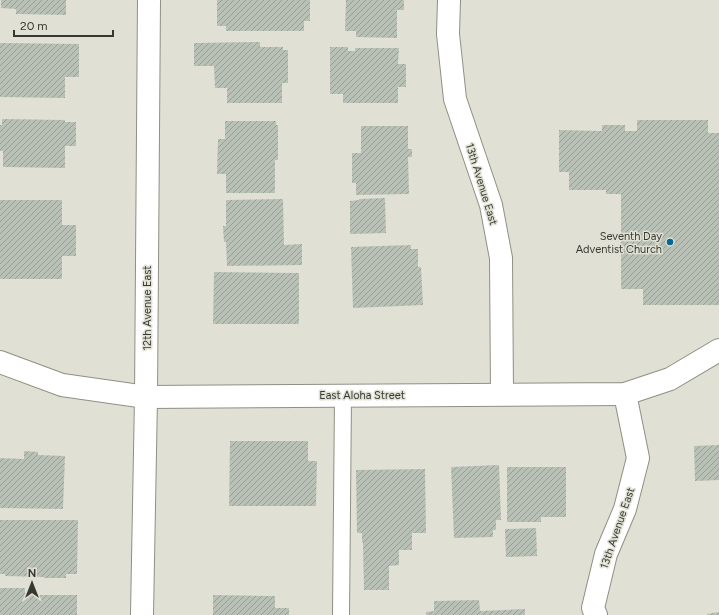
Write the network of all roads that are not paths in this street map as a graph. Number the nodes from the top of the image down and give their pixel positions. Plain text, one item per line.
1 (149, 0) edge
2 (449, 0) edge
3 (719, 350) edge
4 (0, 362) edge
5 (502, 394) junction
6 (625, 394) junction
7 (342, 396) junction
8 (146, 397) junction
9 (142, 615) edge
10 (341, 615) edge
11 (596, 615) edge

1 - 8 street, 12th Avenue East
2 - 5 street, 13th Avenue East
3 - 6 street, East Aloha Street
4 - 8 street, East Aloha Street
5 - 6 street, East Aloha Street
5 - 7 street, East Aloha Street
6 - 11 street, 13th Avenue East
7 - 8 street, East Aloha Street
7 - 10 lane
8 - 9 street, 12th Avenue East

